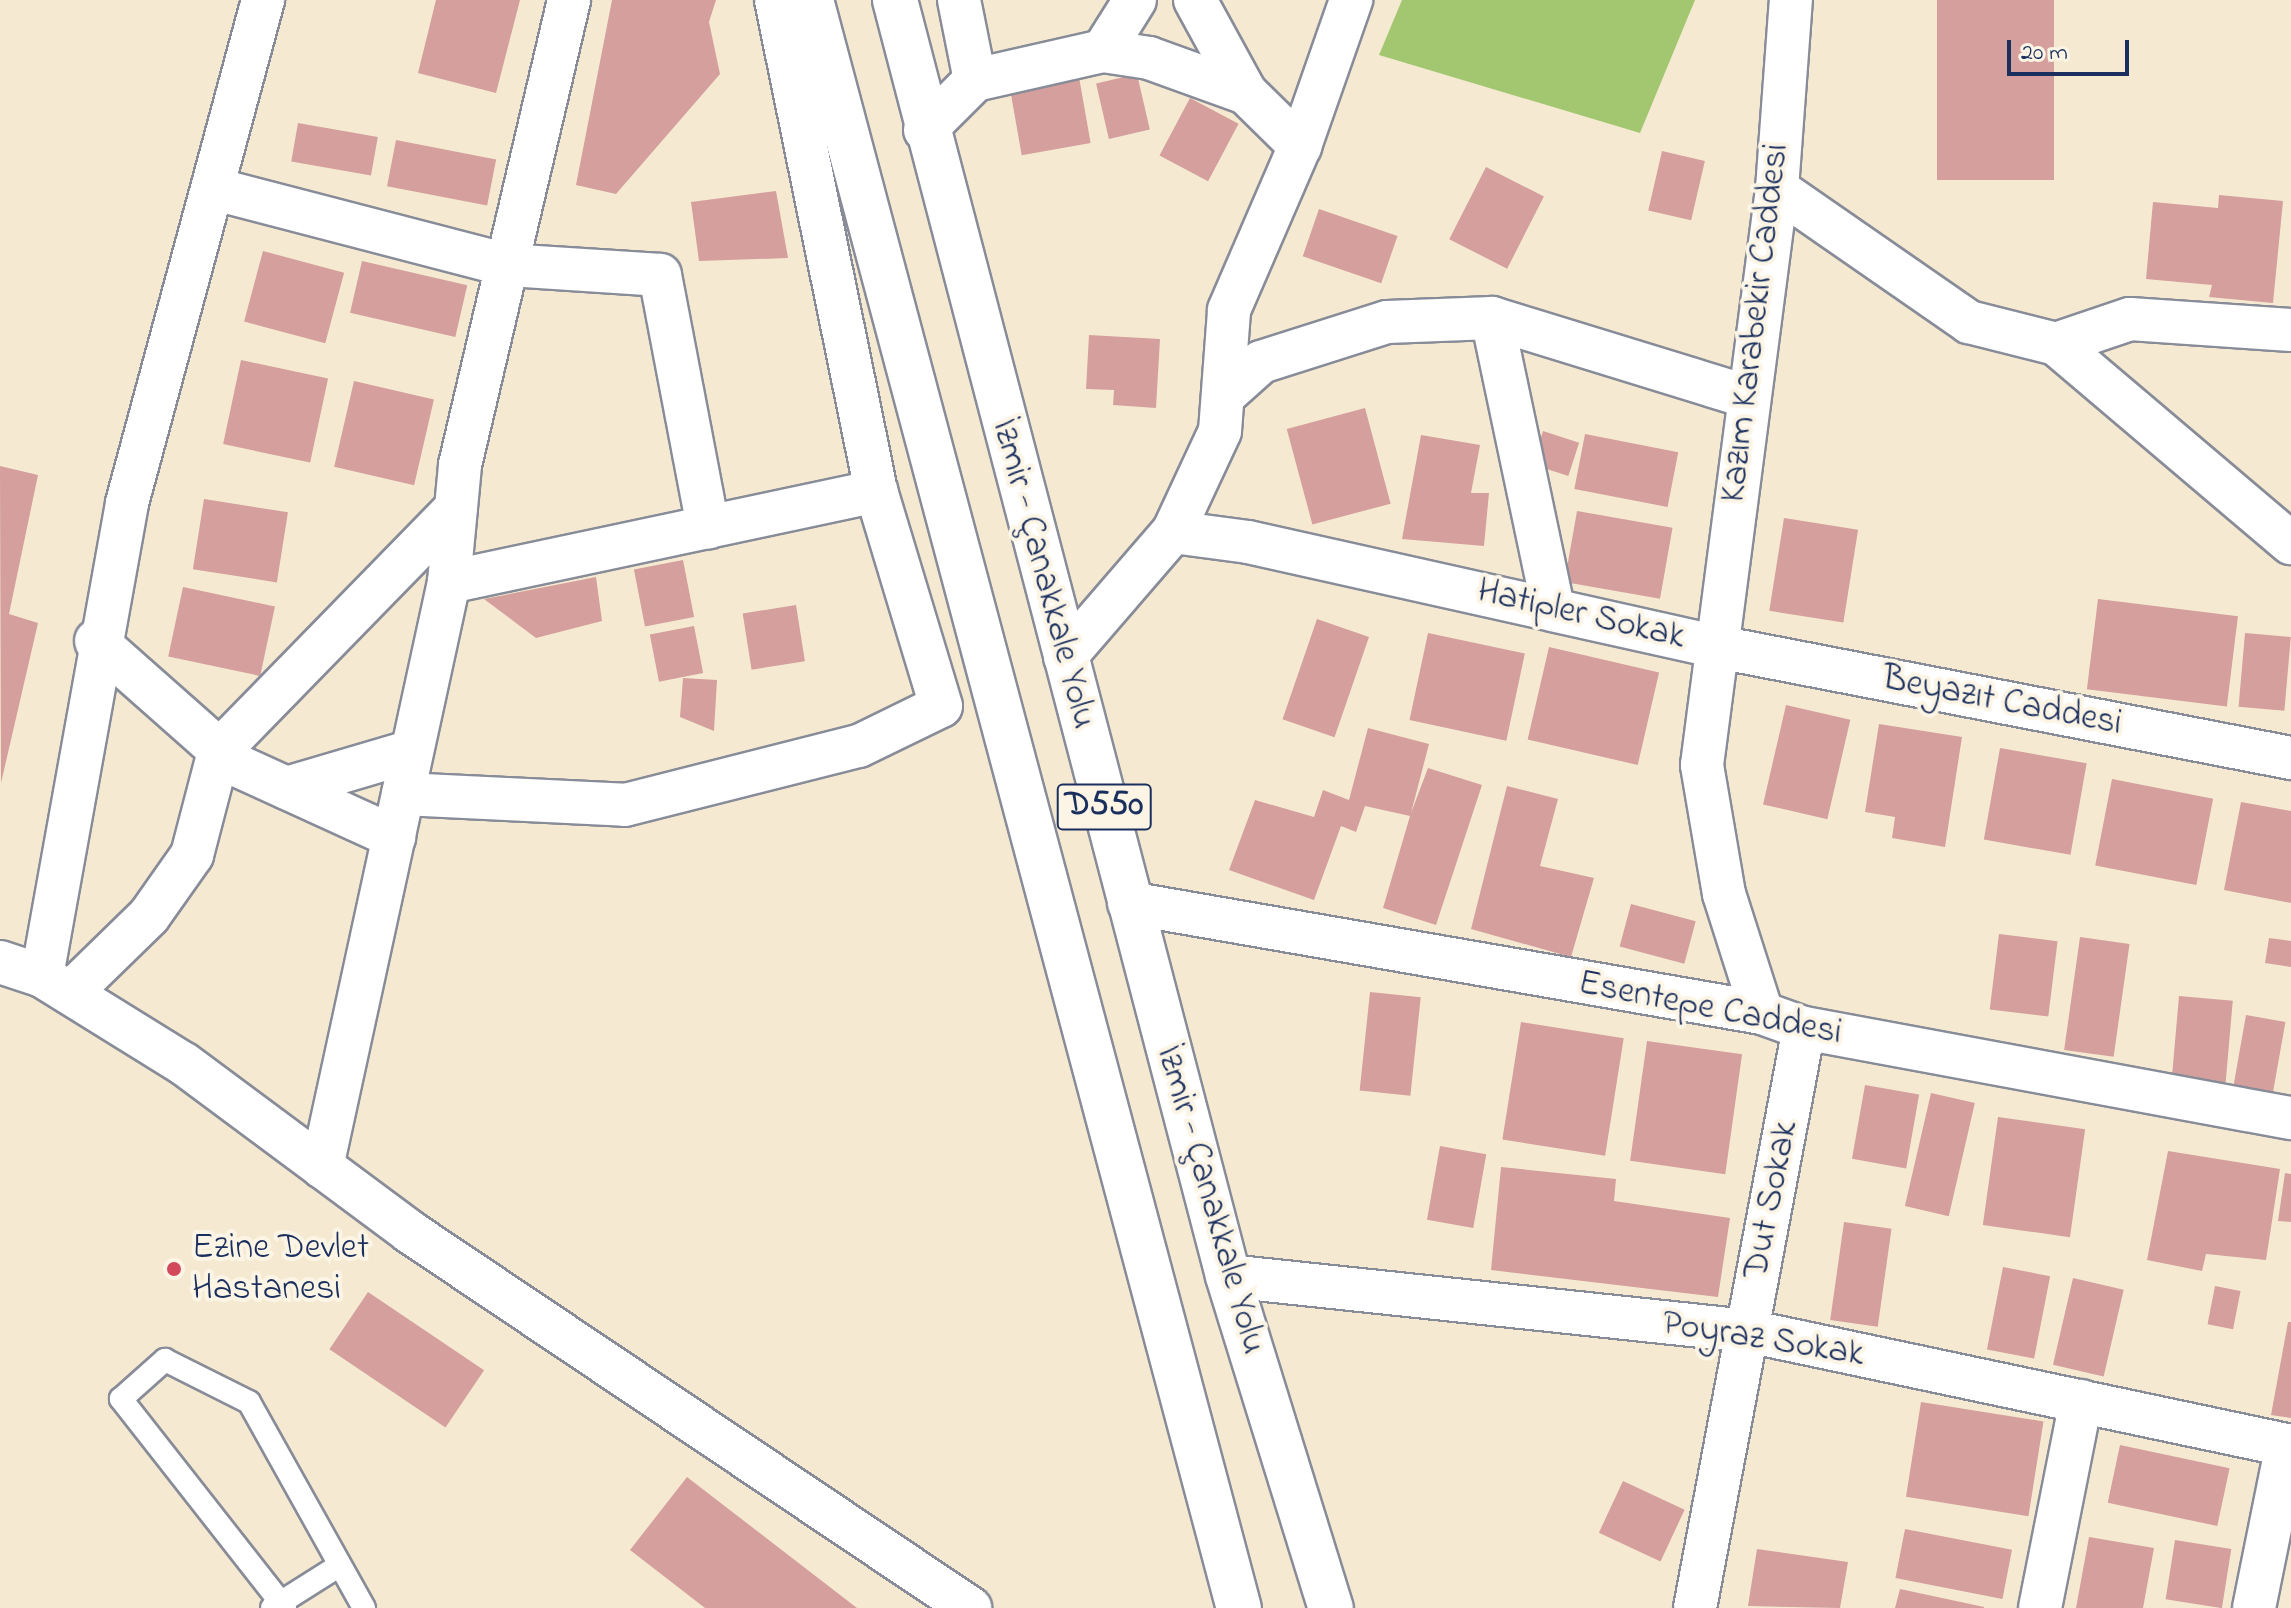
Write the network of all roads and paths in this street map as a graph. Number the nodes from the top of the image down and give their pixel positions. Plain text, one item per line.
1 (263, 0) edge
2 (569, 0) edge
3 (776, 0) edge
4 (811, 0) edge
5 (895, 0) edge
6 (959, 0) edge
7 (1135, 0) edge
8 (1195, 0) edge
9 (1351, 0) edge
10 (1791, 0) edge
11 (1103, 51) junction
12 (975, 80) junction
13 (1246, 93) junction
14 (925, 130) junction
15 (1300, 146) junction
16 (215, 189) junction
17 (1777, 189) junction
18 (507, 265) junction
19 (1492, 318) junction
20 (2291, 330) edge
21 (2056, 344) junction
22 (1223, 396) junction
23 (1749, 397) junction
24 (876, 491) junction
25 (456, 508) junction
26 (708, 527) junction
27 (1173, 532) junction
28 (2291, 543) edge
29 (449, 582) junction
30 (1553, 607) junction
31 (96, 641) junction
32 (1713, 646) junction
33 (1065, 657) junction
34 (219, 751) junction
35 (412, 751) junction
36 (2291, 758) edge
37 (287, 788) junction
38 (403, 794) junction
39 (394, 837) junction
40 (1129, 903) junction
41 (0, 962) edge
42 (56, 985) junction
43 (1762, 1013) junction
44 (1804, 1028) junction
45 (2291, 1118) edge
46 (322, 1167) junction
47 (1228, 1276) junction
48 (1748, 1331) junction
49 (2081, 1401) junction
50 (2289, 1445) edge
51 (340, 1565) junction
52 (279, 1605) edge
53 (364, 1608) edge
54 (970, 1608) edge
55 (1239, 1608) edge
56 (1331, 1608) edge
57 (1695, 1608) edge
58 (2040, 1608) edge
59 (2254, 1608) edge

1 - 16 street
2 - 18 street
3 - 24 street
4 - 55 highway, D550
5 - 14 highway, İzmir - Çanakkale Yolu / D550
6 - 12 street
7 - 11 street
8 - 13 street
9 - 15 street
10 - 17 street, Kazım Karabekir Caddesi
11 - 12 street
11 - 13 street
12 - 14 street
13 - 15 street
14 - 33 highway, İzmir - Çanakkale Yolu / D550
15 - 22 street
16 - 18 street
16 - 31 street
17 - 21 street
17 - 23 street, Kazım Karabekir Caddesi
18 - 25 street
18 - 26 street
19 - 22 street
19 - 23 street
19 - 30 street
20 - 21 street
21 - 28 street
22 - 27 street
23 - 32 street, Kazım Karabekir Caddesi
24 - 26 street
24 - 38 street
25 - 29 street
25 - 34 street
26 - 29 street
27 - 30 street, Hatipler Sokak
27 - 33 street
29 - 35 street
30 - 32 street, Hatipler Sokak
31 - 34 street
31 - 42 street
32 - 36 street, Beyazıt Caddesi
32 - 43 street, Hatipler Sokak
33 - 40 highway, İzmir - Çanakkale Yolu / D550
34 - 37 street
34 - 42 street
35 - 37 street
35 - 38 street
37 - 39 street
38 - 39 street
39 - 46 street
40 - 43 street, Esentepe Caddesi
40 - 47 highway, İzmir - Çanakkale Yolu / D550
41 - 42 street
42 - 46 street
43 - 44 street, Esentepe Caddesi
44 - 45 street, Esentepe Caddesi
44 - 48 street, Dut Sokak
46 - 54 street
47 - 48 street, Poyraz Sokak
47 - 56 highway, İzmir - Çanakkale Yolu / D550
48 - 49 street, Poyraz Sokak
48 - 57 street, Dut Sokak
49 - 50 street, Poyraz Sokak
49 - 58 street
50 - 59 street
51 - 52 lane
51 - 52 lane
51 - 53 lane

